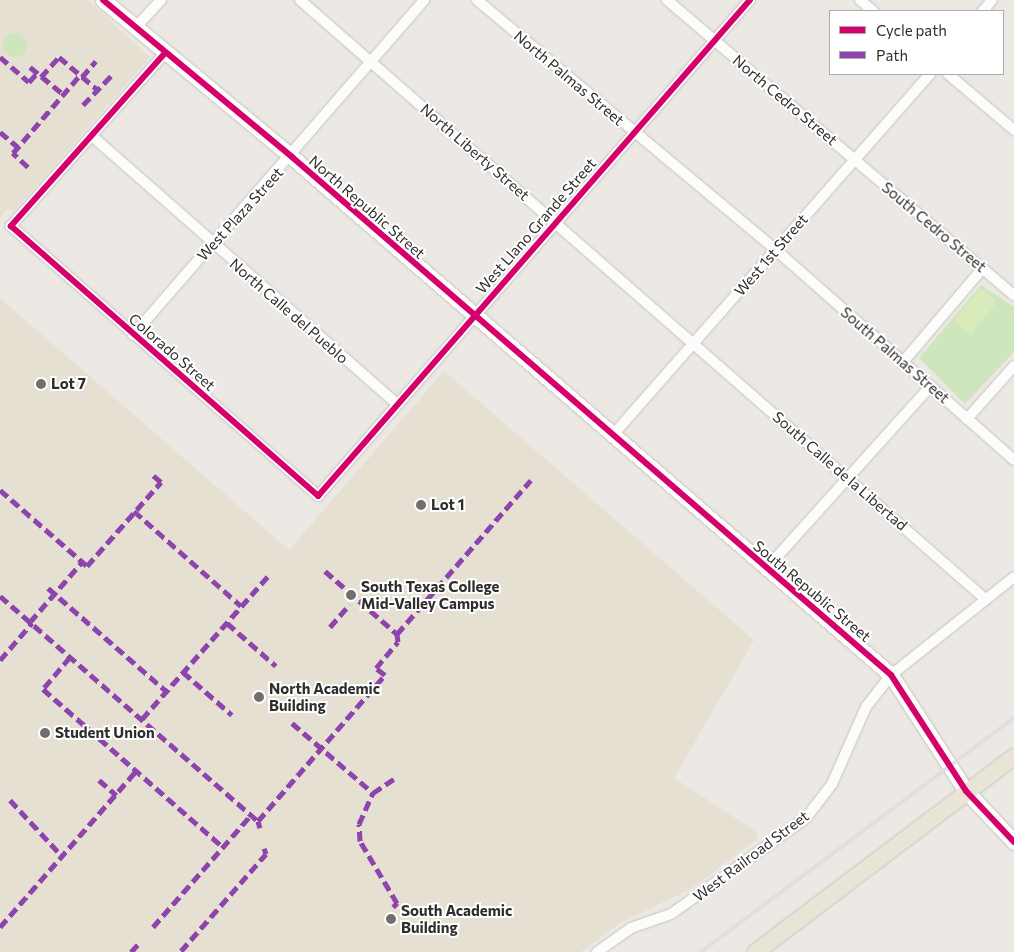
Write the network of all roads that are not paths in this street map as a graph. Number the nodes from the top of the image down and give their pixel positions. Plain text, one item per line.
1 (103, 0) edge
2 (161, 0) edge
3 (300, 0) edge
4 (424, 0) edge
5 (478, 0) edge
6 (667, 0) edge
7 (750, 0) edge
8 (860, 0) edge
9 (992, 0) edge
10 (872, 10) edge
11 (984, 10) edge
12 (136, 28) junction
13 (715, 41) junction
14 (165, 53) junction
15 (372, 63) junction
16 (929, 75) edge
17 (949, 75) edge
18 (1014, 130) edge
19 (633, 133) junction
20 (92, 136) junction
21 (292, 157) junction
22 (855, 159) junction
23 (555, 223) junction
24 (212, 245) junction
25 (776, 250) junction
26 (983, 268) junction
27 (1014, 293) edge
28 (474, 317) junction
29 (133, 335) junction
30 (695, 345) junction
31 (903, 362) junction
32 (1014, 366) edge
33 (930, 387) junction
34 (397, 404) junction
35 (967, 419) junction
36 (612, 436) junction
37 (1014, 460) edge
38 (850, 479) junction
39 (318, 496) joint
40 (766, 569) junction
41 (1014, 577) edge
42 (984, 598) junction
43 (891, 675) junction
44 (1014, 756) edge
45 (966, 791) junction
46 (1014, 842) edge
47 (597, 952) edge
48 (756, 952) edge

1 - 12 street, North Republic Street
2 - 12 street
3 - 15 street, North Liberty Street
4 - 15 street, West Plaza Street
5 - 19 street, North Palmas Street
6 - 13 street, North Cedro Street
7 - 13 street, West Llano Grande Street
8 - 10 street
9 - 11 street
12 - 14 street, North Republic Street
13 - 19 street, West Llano Grande Street
13 - 22 street, North Cedro Street
14 - 20 street
14 - 21 street, North Republic Street
15 - 21 street, West Plaza Street
15 - 23 street, North Liberty Street
16 - 22 street, West 1st Street
17 - 18 street
19 - 23 street, West Llano Grande Street
19 - 25 street, North Palmas Street
20 - 24 street, North Calle del Pueblo
20 - 29 street, Colorado Street
21 - 24 street, West Plaza Street
21 - 28 street, North Republic Street
22 - 25 street, West 1st Street
22 - 26 street, South Cedro Street
23 - 28 street, West Llano Grande Street
23 - 30 street, North Liberty Street
24 - 29 street, West Plaza Street
24 - 34 street, North Calle del Pueblo
25 - 30 street, West 1st Street
25 - 31 street, South Palmas Street
26 - 27 street, South Cedro Street
26 - 31 street
28 - 34 street, West Llano Grande Street
28 - 36 street, North Republic Street
29 - 39 street, Colorado Street
30 - 36 street, West 1st Street
30 - 38 street, South Calle de la Libertad
31 - 33 street, South Palmas Street
32 - 35 street
33 - 35 street, South Palmas Street
33 - 38 street
34 - 39 street, West Llano Grande Street
35 - 37 street, South Palmas Street
36 - 40 street, South Republic Street
38 - 40 street
38 - 42 street, South Calle de la Libertad
40 - 43 street, South Republic Street
41 - 42 street, West Railroad Street
42 - 43 street, West Railroad Street
43 - 45 street, South Republic Street
43 - 47 street, West Railroad Street
44 - 45 main road
45 - 46 street, South Republic Street
45 - 48 main road

